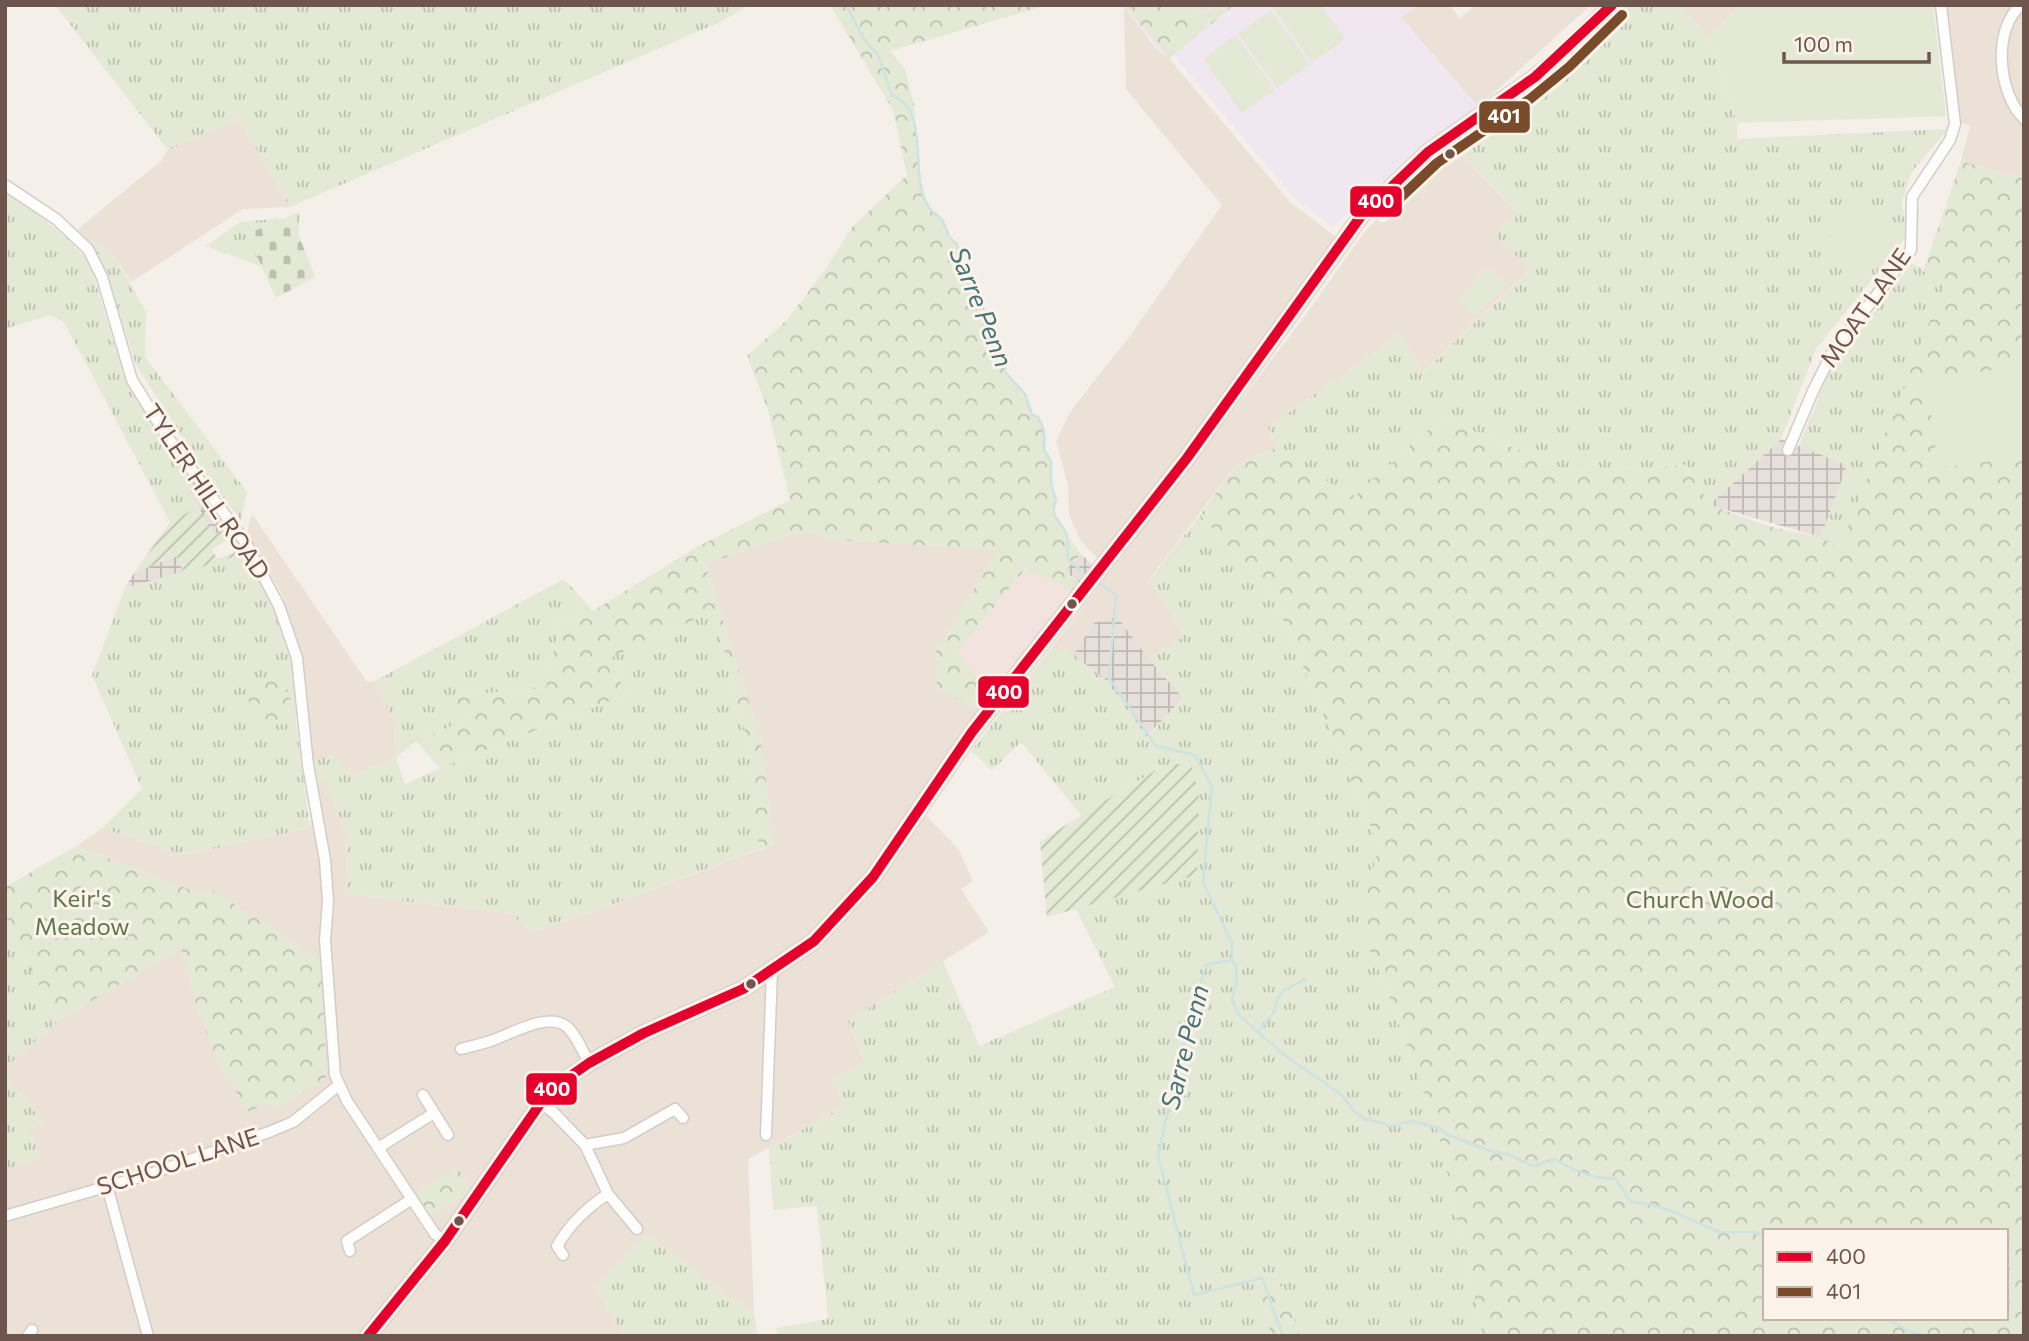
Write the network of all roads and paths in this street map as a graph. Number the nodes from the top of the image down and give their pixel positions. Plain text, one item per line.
1 (1612, 5) edge
2 (1941, 5) edge
3 (2021, 5) edge
4 (2024, 119) edge
5 (5, 185) edge
6 (1788, 450) dead end
7 (772, 971) junction
8 (461, 1049) dead end
9 (589, 1063) junction
10 (339, 1085) junction
11 (423, 1095) dead end
12 (540, 1103) junction
13 (434, 1113) junction
14 (683, 1118) dead end
15 (448, 1135) dead end
16 (766, 1135) dead end
17 (585, 1145) junction
18 (379, 1148) junction
19 (107, 1185) junction
20 (608, 1194) junction
21 (412, 1199) junction
22 (5, 1216) edge
23 (637, 1229) dead end
24 (445, 1241) junction
25 (350, 1251) dead end
26 (563, 1255) dead end
27 (374, 1334) edge
28 (149, 1336) edge

1 - 7 main road
2 - 6 street, MOAT LANE
3 - 4 street
5 - 10 street, TYLER HILL ROAD
7 - 9 main road
7 - 16 street
8 - 9 street
9 - 12 main road
10 - 18 street, TYLER HILL ROAD
10 - 19 street, SCHOOL LANE
11 - 13 street
12 - 17 street
12 - 24 main road
13 - 15 street
13 - 18 street
14 - 17 street
17 - 20 street
18 - 21 street, TYLER HILL ROAD
19 - 22 street, SCHOOL LANE
19 - 28 street
20 - 23 street
20 - 26 street
21 - 24 street, TYLER HILL ROAD
21 - 25 street
24 - 27 main road

